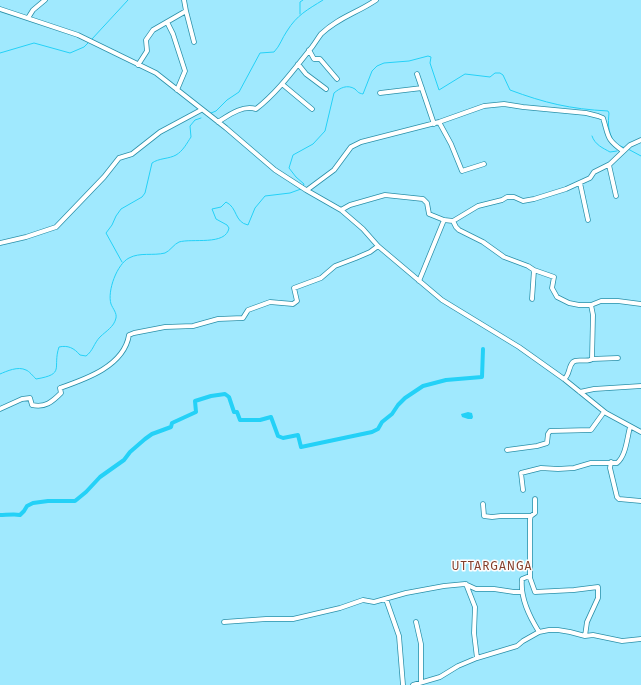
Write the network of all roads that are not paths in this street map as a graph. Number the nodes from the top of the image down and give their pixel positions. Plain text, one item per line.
1 (45, 0) edge
2 (184, 0) edge
3 (376, 0) edge
4 (0, 8) edge
5 (186, 11) junction
6 (28, 18) junction
7 (167, 22) junction
8 (194, 42) dead end
9 (309, 50) junction
10 (298, 64) junction
11 (138, 65) junction
12 (417, 74) dead end
13 (337, 79) dead end
14 (282, 84) junction
15 (326, 88) dead end
16 (422, 88) junction
17 (177, 90) junction
18 (380, 93) dead end
19 (312, 108) dead end
20 (203, 111) junction
21 (218, 122) junction
22 (439, 122) junction
23 (434, 124) junction
24 (641, 140) edge
25 (624, 151) junction
26 (484, 164) dead end
27 (609, 165) junction
28 (580, 182) junction
29 (307, 190) junction
30 (616, 196) dead end
31 (341, 210) junction
32 (444, 220) junction
33 (588, 220) dead end
34 (453, 221) junction
35 (0, 243) edge
36 (378, 246) junction
37 (534, 270) junction
38 (420, 282) junction
39 (532, 299) dead end
40 (641, 304) edge
41 (591, 305) junction
42 (618, 358) dead end
43 (592, 359) junction
44 (564, 380) junction
45 (641, 386) edge
46 (580, 392) junction
47 (0, 408) edge
48 (604, 412) junction
49 (630, 427) junction
50 (641, 432) edge
51 (507, 450) dead end
52 (611, 462) junction
53 (523, 490) dead end
54 (535, 499) dead end
55 (641, 500) edge
56 (483, 504) dead end
57 (531, 516) junction
58 (530, 578) junction
59 (466, 584) junction
60 (522, 592) junction
61 (386, 600) junction
62 (224, 622) dead end
63 (416, 622) dead end
64 (539, 632) junction
65 (585, 636) junction
66 (641, 639) edge
67 (477, 658) junction
68 (421, 682) junction
69 (403, 685) edge
70 (413, 685) edge

1 - 6 street
2 - 5 street
3 - 9 street
4 - 6 street
5 - 7 street
5 - 8 street
6 - 11 street
7 - 11 street
7 - 17 street
9 - 10 street
9 - 13 street
10 - 14 street
10 - 15 street
11 - 17 street
12 - 16 street
14 - 19 street
14 - 21 street
16 - 18 street
16 - 23 street
17 - 20 street
20 - 21 street
20 - 35 street
21 - 29 street
22 - 23 street
22 - 25 street
22 - 26 street
23 - 29 street
24 - 25 street
25 - 27 street
27 - 28 street
27 - 30 street
28 - 33 street
28 - 34 street
29 - 31 street
31 - 32 street
31 - 36 street
32 - 34 street
32 - 38 street
34 - 37 street
36 - 38 street
36 - 47 street
37 - 39 street
37 - 41 street
38 - 44 street
40 - 41 street
41 - 43 street
42 - 43 street
43 - 44 street
44 - 46 street
45 - 46 street
46 - 48 street
48 - 49 street
48 - 51 street
49 - 50 street
49 - 52 street
52 - 53 street
52 - 55 street
54 - 57 street
56 - 57 street
57 - 58 street
58 - 60 street
58 - 65 street
59 - 60 street
59 - 61 street
59 - 67 street
60 - 64 street
61 - 62 street
61 - 69 street
63 - 68 street
64 - 65 street
64 - 67 street
65 - 66 street
67 - 68 street
68 - 70 street

